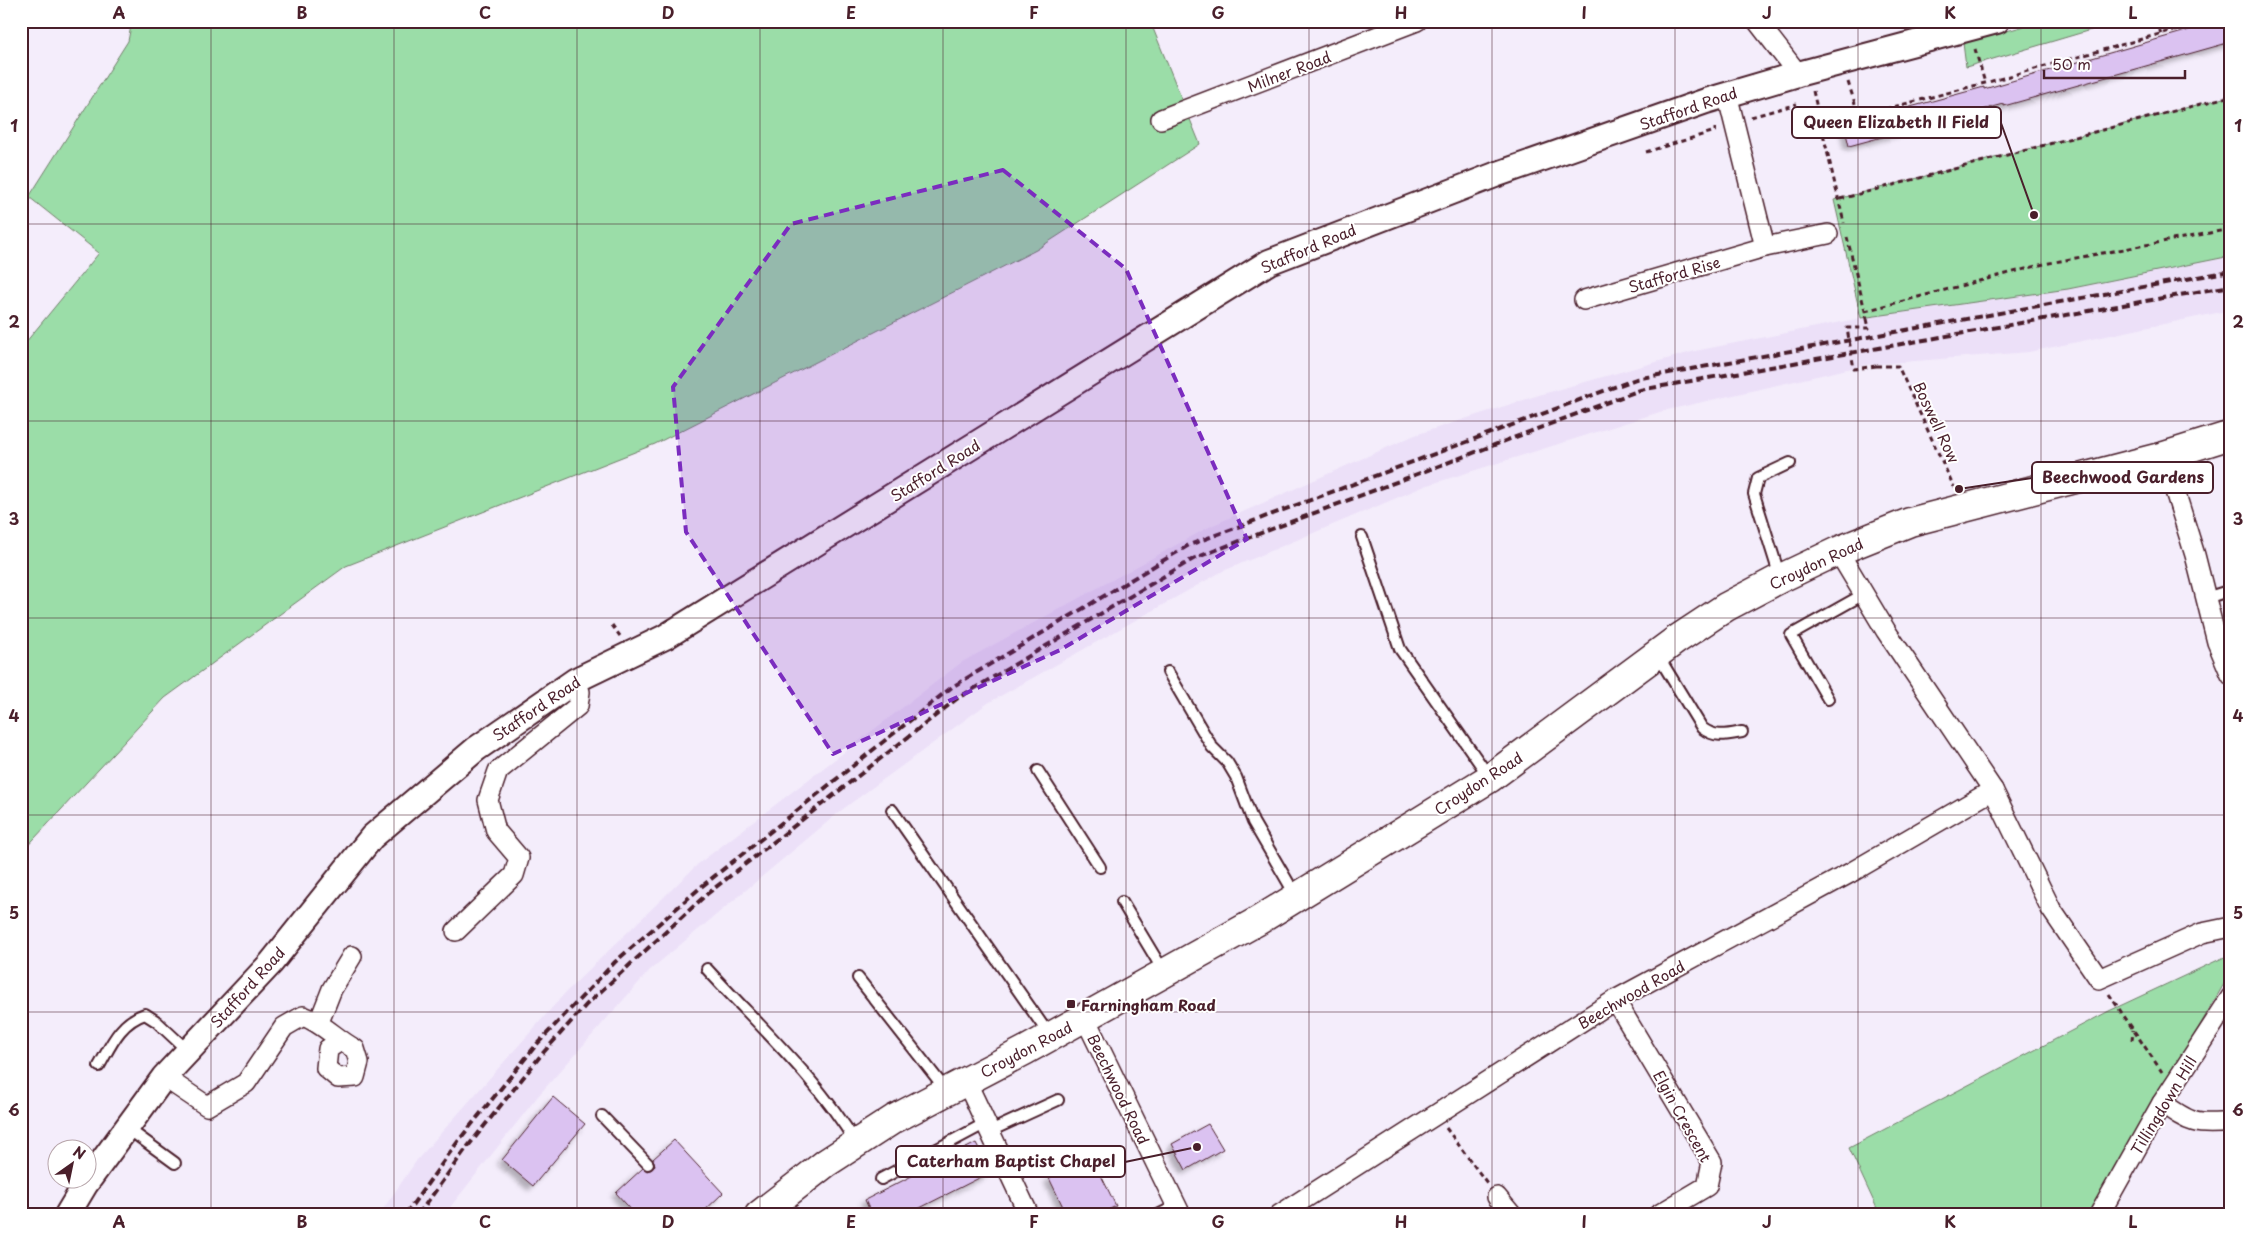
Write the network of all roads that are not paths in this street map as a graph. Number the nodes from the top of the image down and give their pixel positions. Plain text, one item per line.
1 (1417, 21) edge
2 (1757, 21) edge
3 (1996, 21) edge
4 (1803, 72) junction
5 (1716, 98) junction
6 (1161, 119) dead end
7 (1840, 231) road end
8 (1765, 247) junction
9 (1584, 300) dead end
10 (2231, 435) edge
11 (2164, 456) junction
12 (1790, 462) dead end
13 (1362, 537) dead end
14 (1838, 550) junction
15 (1781, 578) junction
16 (2231, 590) edge
17 (1864, 594) junction
18 (2206, 598) junction
19 (1657, 654) junction
20 (1168, 672) dead end
21 (2231, 675) edge
22 (576, 680) junction
23 (1828, 699) dead end
24 (1742, 732) dead end
25 (1038, 771) dead end
26 (1490, 778) junction
27 (1993, 790) junction
28 (892, 810) dead end
29 (1100, 868) dead end
30 (1296, 897) junction
31 (1122, 902) dead end
32 (2231, 927) edge
33 (456, 931) dead end
34 (352, 956) dead end
35 (707, 969) dead end
36 (1164, 973) junction
37 (858, 978) dead end
38 (2231, 997) edge
39 (1615, 1000) junction
40 (1085, 1018) junction
41 (319, 1022) junction
42 (1050, 1037) junction
43 (340, 1041) dead end
44 (188, 1051) junction
45 (99, 1066) dead end
46 (164, 1076) junction
47 (956, 1086) junction
48 (1058, 1100) dead end
49 (2162, 1104) junction
50 (602, 1116) dead end
51 (2231, 1122) edge
52 (988, 1127) junction
53 (127, 1128) junction
54 (856, 1144) junction
55 (175, 1163) dead end
56 (648, 1164) dead end
57 (881, 1179) dead end
58 (1497, 1197) road end
59 (1178, 1210) edge
60 (67, 1215) edge
61 (760, 1215) edge
62 (1029, 1215) edge
63 (1158, 1215) edge
64 (1279, 1215) edge
65 (1512, 1215) edge
66 (1658, 1215) edge
67 (2099, 1215) edge

1 - 6 street, Milner Road
2 - 4 street
3 - 4 street, Stafford Road
4 - 5 street, Stafford Road
5 - 8 street
5 - 22 street, Stafford Road
7 - 8 street, Stafford Rise
8 - 9 street, Stafford Rise
10 - 11 main road, Croydon Road
11 - 14 main road, Croydon Road
11 - 18 street
12 - 15 lane
13 - 26 lane
14 - 15 main road, Croydon Road
14 - 17 street
15 - 19 main road, Croydon Road
16 - 18 lane
17 - 23 lane
17 - 27 street
18 - 21 street
19 - 24 lane
19 - 26 main road, Croydon Road
20 - 30 lane
22 - 33 street
22 - 44 street, Stafford Road
25 - 29 lane
26 - 30 main road, Croydon Road
27 - 32 street
27 - 39 street, Beechwood Road
28 - 42 lane
30 - 36 main road, Croydon Road
31 - 36 lane
34 - 41 street
35 - 54 lane
36 - 40 main road, Croydon Road
37 - 47 lane
38 - 49 street, Tillingdown Hill
39 - 64 street, Beechwood Road
39 - 66 street, Elgin Crescent
40 - 42 main road, Croydon Road
40 - 59 street, Beechwood Road
41 - 43 street
41 - 46 street
42 - 47 main road, Croydon Road
44 - 45 lane
44 - 46 street, Stafford Road
46 - 53 street, Stafford Road
47 - 52 street
47 - 54 main road, Croydon Road
48 - 52 lane
49 - 51 street
49 - 67 street, Tillingdown Hill
50 - 56 lane
52 - 57 lane
52 - 62 street
53 - 55 lane
53 - 60 street, Stafford Road
54 - 61 main road, Croydon Road
58 - 65 street
59 - 63 lane

